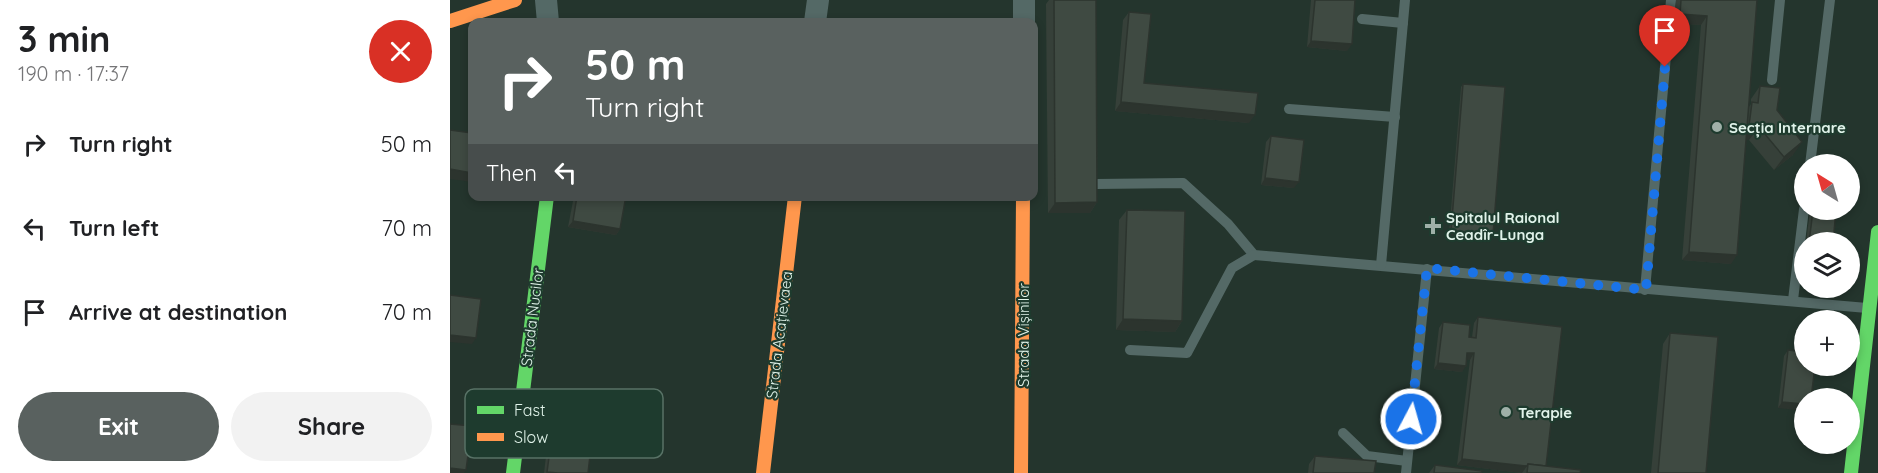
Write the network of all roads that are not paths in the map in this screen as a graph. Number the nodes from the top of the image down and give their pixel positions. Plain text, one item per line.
1 (515, 0) edge
2 (546, 0) edge
3 (818, 0) edge
4 (1024, 0) edge
5 (1405, 0) edge
6 (1671, 0) edge
7 (1780, 0) edge
8 (1830, 0) edge
9 (548, 18) edge
10 (816, 18) edge
11 (1024, 18) edge
12 (1362, 19) dead end
13 (450, 21) edge
14 (1403, 23) junction
15 (1773, 80) dead end
16 (1289, 109) dead end
17 (1395, 117) junction
18 (1811, 154) edge
19 (1096, 184) edge
20 (547, 201) edge
21 (794, 201) edge
22 (1023, 201) edge
23 (1803, 220) edge
24 (1878, 232) edge
25 (1254, 255) junction
26 (1381, 265) junction
27 (1427, 268) junction
28 (1646, 290) junction
29 (1793, 300) junction
30 (1870, 308) junction
31 (1130, 350) dead end
32 (524, 389) edge
33 (1343, 433) dead end
34 (515, 458) edge
35 (1406, 467) edge
36 (513, 473) edge
37 (763, 473) edge
38 (1021, 473) edge
39 (1851, 473) edge

1 - 13 street
2 - 9 street
3 - 10 street
4 - 11 street
5 - 14 lane
6 - 28 lane
7 - 15 lane
8 - 18 lane
12 - 14 lane
14 - 17 lane
16 - 17 lane
17 - 26 lane
19 - 25 lane
20 - 32 street, Strada Nucilor
21 - 37 street, Strada Acațievaea
22 - 38 street, Strada Vișinilor
23 - 29 lane
24 - 30 street
25 - 26 lane
25 - 31 lane
26 - 27 lane
27 - 28 lane
27 - 35 lane
28 - 29 lane
29 - 30 lane
30 - 39 street
33 - 35 lane
34 - 36 street, Strada Nucilor

